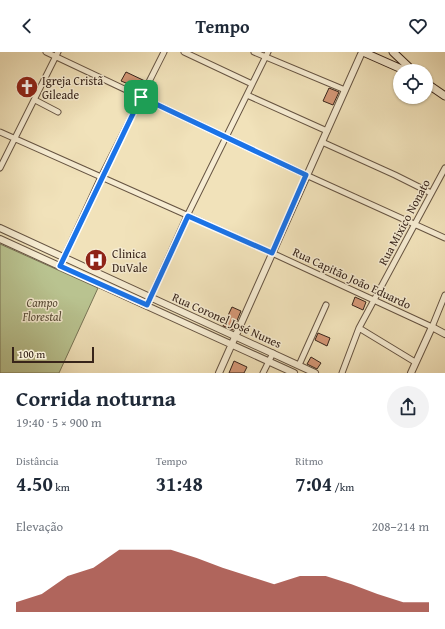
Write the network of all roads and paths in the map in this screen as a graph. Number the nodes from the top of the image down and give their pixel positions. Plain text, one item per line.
1 (46, 52) edge
2 (164, 52) edge
3 (184, 52) edge
4 (254, 52) edge
5 (363, 52) edge
6 (393, 52) edge
7 (57, 54) edge
8 (267, 55) edge
9 (406, 64) edge
10 (393, 65) edge
11 (252, 84) junction
12 (433, 88) edge
13 (345, 90) junction
14 (247, 95) junction
15 (445, 96) edge
16 (141, 97) junction
17 (35, 100) junction
18 (58, 112) dead end
19 (327, 131) junction
20 (0, 132) edge
21 (227, 137) junction
22 (15, 139) junction
23 (322, 142) junction
24 (0, 168) edge
25 (445, 168) edge
26 (306, 175) junction
27 (101, 177) junction
28 (431, 193) junction
29 (188, 216) junction
30 (414, 224) junction
31 (0, 228) edge
32 (445, 238) edge
33 (0, 239) edge
34 (272, 253) junction
35 (64, 257) junction
36 (60, 266) junction
37 (445, 294) edge
38 (150, 298) junction
39 (375, 300) junction
40 (147, 305) junction
41 (326, 305) dead end
42 (432, 327) junction
43 (360, 328) junction
44 (445, 334) edge
45 (235, 336) junction
46 (232, 344) junction
47 (273, 353) junction
48 (268, 361) junction
49 (415, 362) junction
50 (301, 368) edge
51 (219, 373) edge
52 (263, 373) edge
53 (294, 373) edge
54 (315, 373) edge
55 (342, 373) edge
56 (411, 373) edge

1 - 7 street
2 - 16 street
3 - 11 street
4 - 8 street
5 - 10 main road
5 - 13 street
6 - 9 main road
7 - 16 street
7 - 17 street
8 - 11 street
8 - 13 street
11 - 14 street
12 - 15 main road
13 - 19 street
14 - 19 street
14 - 21 street
16 - 21 street
16 - 27 street
17 - 18 street
17 - 22 street
19 - 23 street
20 - 22 street, Rua Capitão João Eduardo
21 - 26 street
21 - 29 street
22 - 24 street
22 - 27 street, Rua Capitão João Eduardo
23 - 26 street
23 - 28 street
25 - 28 street, Rua Mixico Nonato
26 - 30 street
26 - 34 street
27 - 29 street, Rua Capitão João Eduardo
27 - 35 street
28 - 30 street, Rua Mixico Nonato
29 - 34 street, Rua Capitão João Eduardo
29 - 38 street
30 - 32 street
30 - 39 street, Rua Mixico Nonato
31 - 35 street, Rua Coronel José Nunes
33 - 36 street, Rua Coronel José Nunes
34 - 39 street, Rua Capitão João Eduardo
34 - 45 street
35 - 36 street
35 - 38 street, Rua Coronel José Nunes
36 - 40 street, Rua Coronel José Nunes
37 - 42 street
38 - 40 street
38 - 45 street, Rua Coronel José Nunes
39 - 42 street, Rua Capitão João Eduardo
39 - 43 street, Rua Mixico Nonato
40 - 46 street, Rua Coronel José Nunes
41 - 50 street
42 - 44 street
42 - 49 street
43 - 49 street
43 - 55 street, Rua Mixico Nonato
45 - 46 street
45 - 47 street, Rua Coronel José Nunes
46 - 48 street, Rua Coronel José Nunes
46 - 51 street
47 - 48 street
47 - 50 street, Rua Coronel José Nunes
48 - 52 street
48 - 53 street, Rua Coronel José Nunes
49 - 56 street
50 - 54 street, Rua Coronel José Nunes

